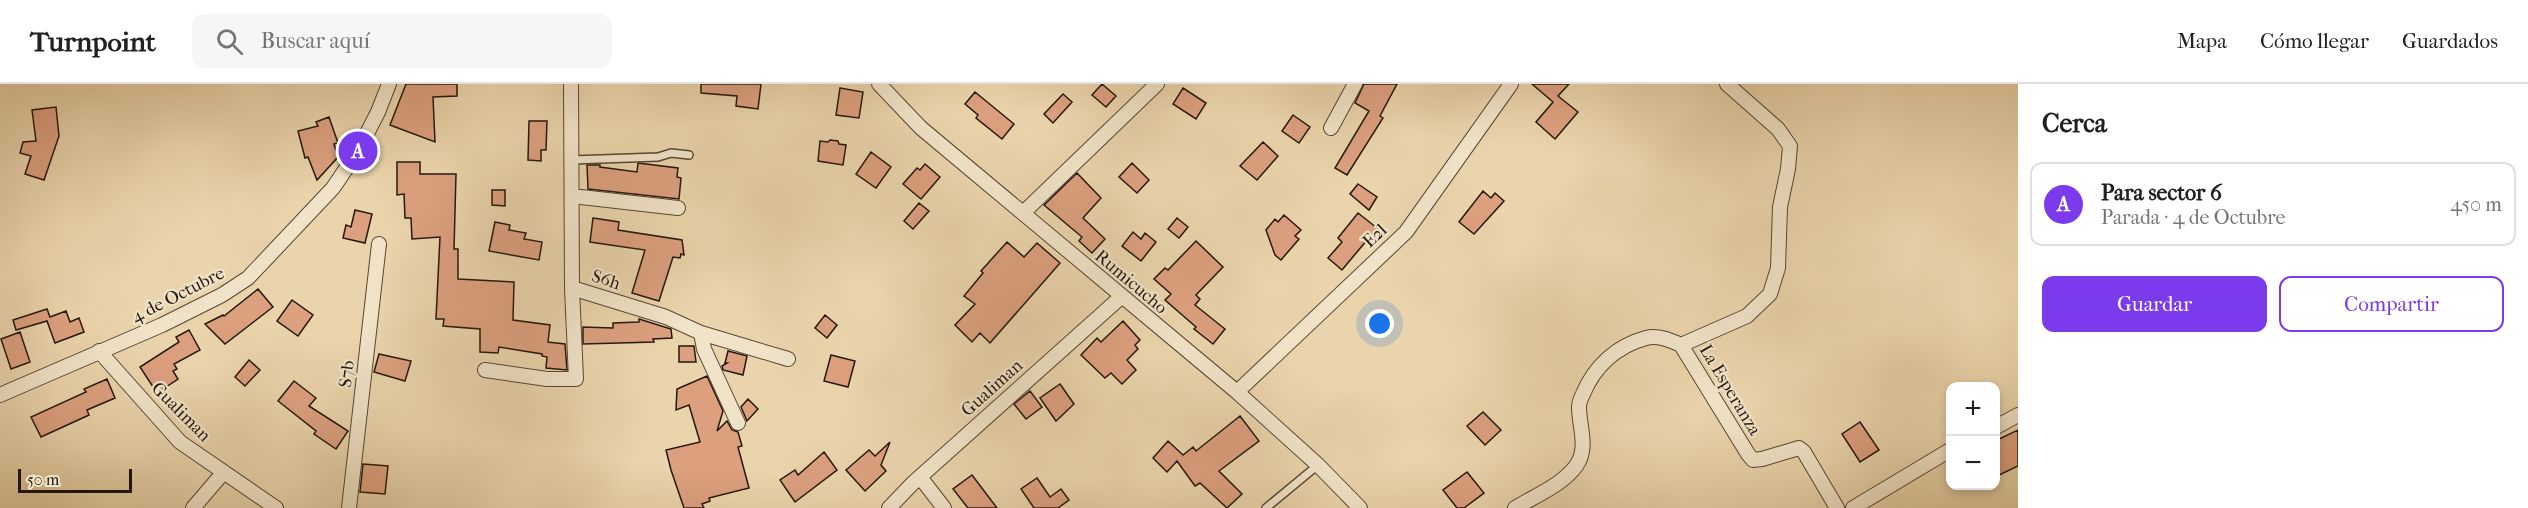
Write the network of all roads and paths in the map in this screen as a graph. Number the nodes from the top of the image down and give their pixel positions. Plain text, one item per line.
1 (389, 84) edge
2 (572, 84) edge
3 (879, 84) edge
4 (1156, 84) edge
5 (1355, 84) edge
6 (1512, 84) edge
7 (1726, 84) edge
8 (1331, 128) dead end
9 (689, 155) dead end
10 (572, 160) junction
11 (572, 196) junction
12 (678, 208) dead end
13 (1023, 213) junction
14 (379, 244) dead end
15 (572, 288) junction
16 (1121, 297) junction
17 (701, 333) junction
18 (1681, 345) junction
19 (99, 351) junction
20 (788, 359) dead end
21 (485, 370) dead end
22 (1237, 392) junction
23 (0, 395) edge
24 (2018, 415) edge
25 (738, 423) dead end
26 (2000, 424) edge
27 (1946, 452) edge
28 (1318, 465) junction
29 (223, 473) junction
30 (920, 477) junction
31 (193, 508) edge
32 (276, 508) edge
33 (349, 508) edge
34 (889, 508) edge
35 (944, 508) edge
36 (1266, 508) edge
37 (1360, 508) edge
38 (1515, 508) edge
39 (1837, 508) edge
40 (1854, 508) edge

1 - 19 street, 4 de Octubre
2 - 10 street, S6h
3 - 13 street, Rumicucho
4 - 13 street
5 - 8 street
6 - 22 street, E2l
7 - 18 street, La Esperanza
9 - 10 lane
10 - 11 street, S6h
11 - 12 street
11 - 15 street, S6h
13 - 16 street, Rumicucho
14 - 33 street, S7b
15 - 17 street, S6h
15 - 21 street
16 - 22 street, Rumicucho
16 - 30 street, Gualiman
17 - 20 street, S6h
17 - 25 street
18 - 38 street
18 - 39 street, La Esperanza
19 - 23 street, 4 de Octubre
19 - 29 street, Gualiman
22 - 28 street, Rumicucho
24 - 26 street
27 - 40 street
28 - 36 lane
28 - 37 street, Rumicucho
29 - 31 street
29 - 32 street, Gualiman
30 - 34 street, Gualiman
30 - 35 street

